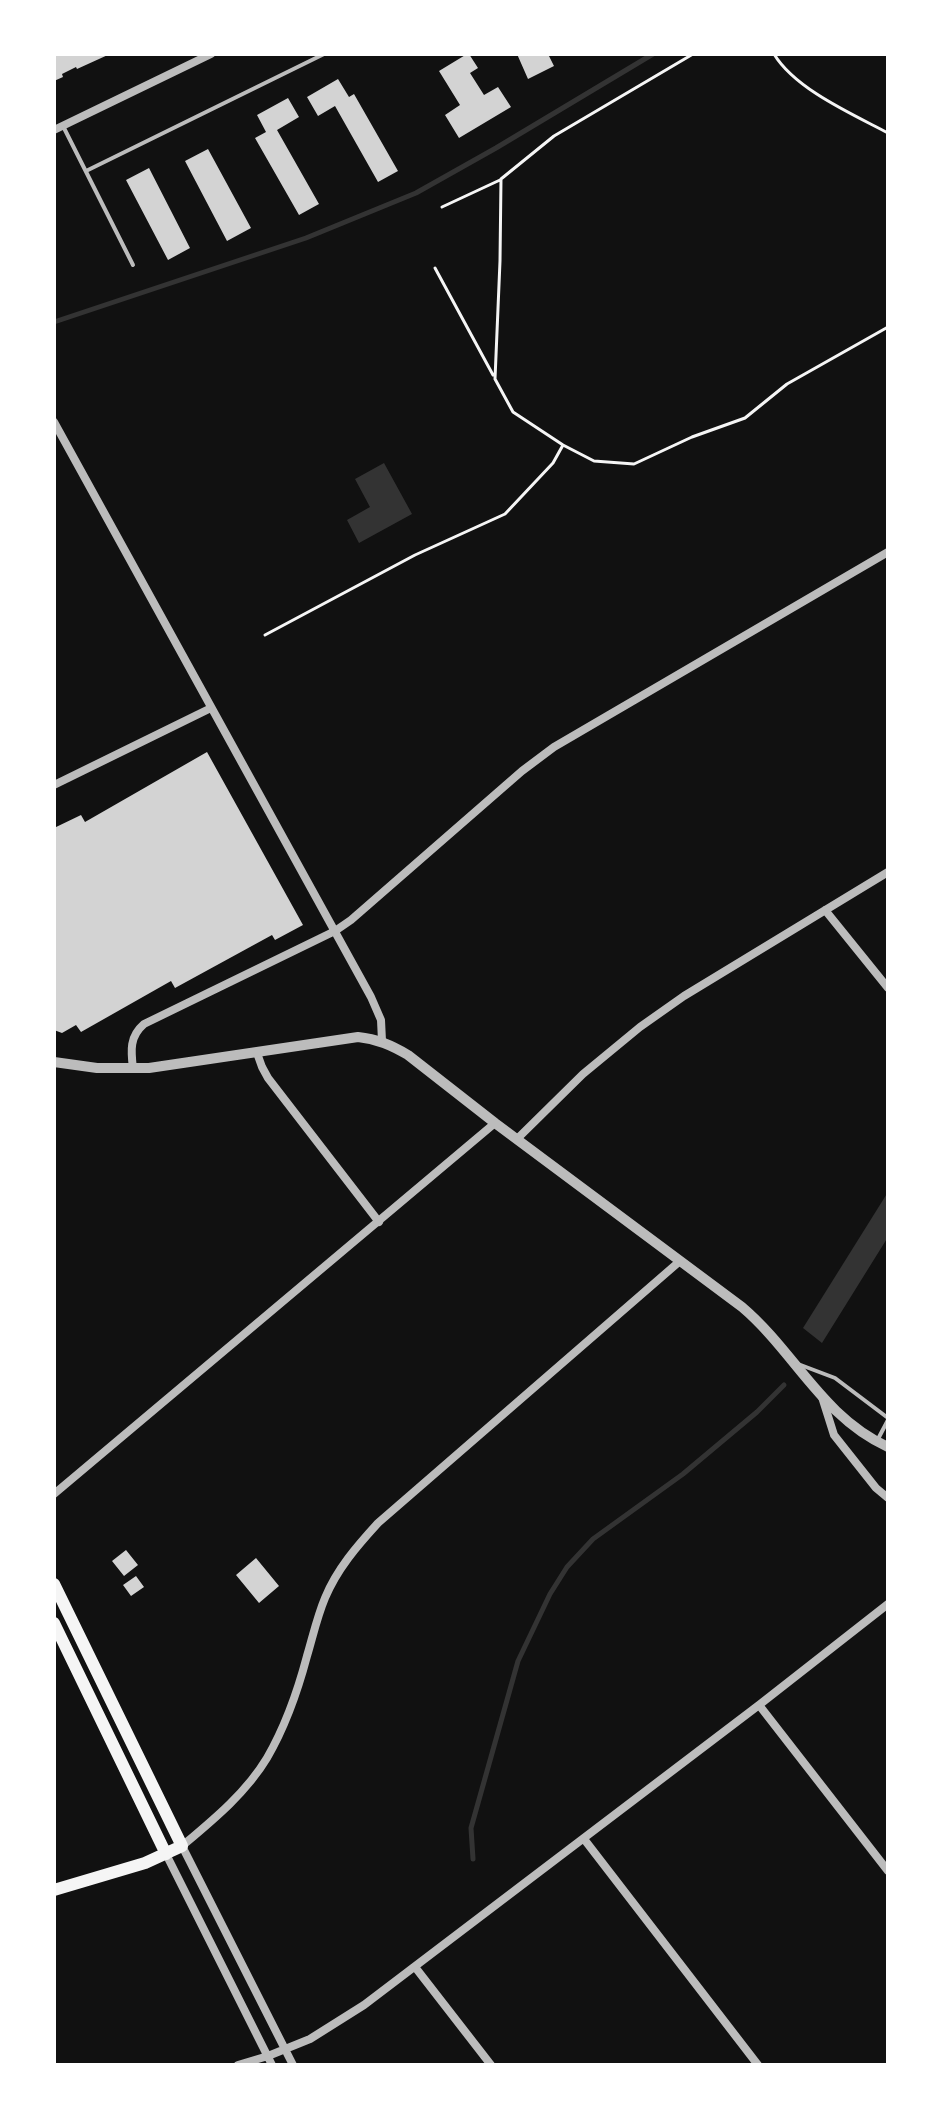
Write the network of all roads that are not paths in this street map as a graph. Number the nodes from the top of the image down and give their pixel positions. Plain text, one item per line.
1 (211, 54) edge
2 (324, 54) edge
3 (59, 128) edge
4 (86, 171) junction
5 (133, 265) dead end
6 (54, 422) edge
7 (64, 439) junction
8 (54, 444) edge
9 (888, 552) edge
10 (211, 708) junction
11 (54, 785) edge
12 (888, 872) edge
13 (825, 910) junction
14 (335, 931) junction
15 (888, 988) edge
16 (382, 1041) junction
17 (257, 1053) junction
18 (54, 1062) edge
19 (133, 1069) junction
20 (495, 1123) junction
21 (517, 1139) junction
22 (379, 1222) junction
23 (680, 1261) junction
24 (795, 1363) junction
25 (822, 1397) junction
26 (888, 1419) edge
27 (877, 1441) junction
28 (888, 1447) edge
29 (54, 1494) edge
30 (888, 1498) edge
31 (54, 1584) edge
32 (888, 1604) edge
33 (54, 1623) edge
34 (759, 1705) junction
35 (584, 1839) junction
36 (182, 1846) junction
37 (166, 1854) junction
38 (888, 1871) edge
39 (54, 1890) edge
40 (415, 1967) junction
41 (285, 2049) junction
42 (270, 2060) edge
43 (238, 2065) edge
44 (293, 2065) edge
45 (491, 2065) edge
46 (758, 2065) edge

1 - 3 street
2 - 4 lane
3 - 4 lane
4 - 5 lane
6 - 7 street
7 - 8 street
7 - 10 street
9 - 14 street
10 - 11 street
10 - 14 street
12 - 13 street
13 - 15 street
13 - 21 street
14 - 16 street
14 - 19 street
16 - 17 street
16 - 20 street
17 - 19 street
17 - 22 street
18 - 19 street
20 - 21 street
20 - 22 street
21 - 23 street
22 - 29 street
23 - 24 street
23 - 36 street
24 - 25 street
24 - 26 lane
25 - 27 street
25 - 30 street
26 - 27 lane
27 - 28 street
31 - 36 main road
32 - 34 street
33 - 37 main road
34 - 35 street
34 - 38 street
35 - 40 street
35 - 46 street
36 - 37 main road
36 - 41 street
37 - 39 main road
37 - 42 street
40 - 41 street
40 - 45 street
41 - 42 street
41 - 44 street
42 - 43 street

